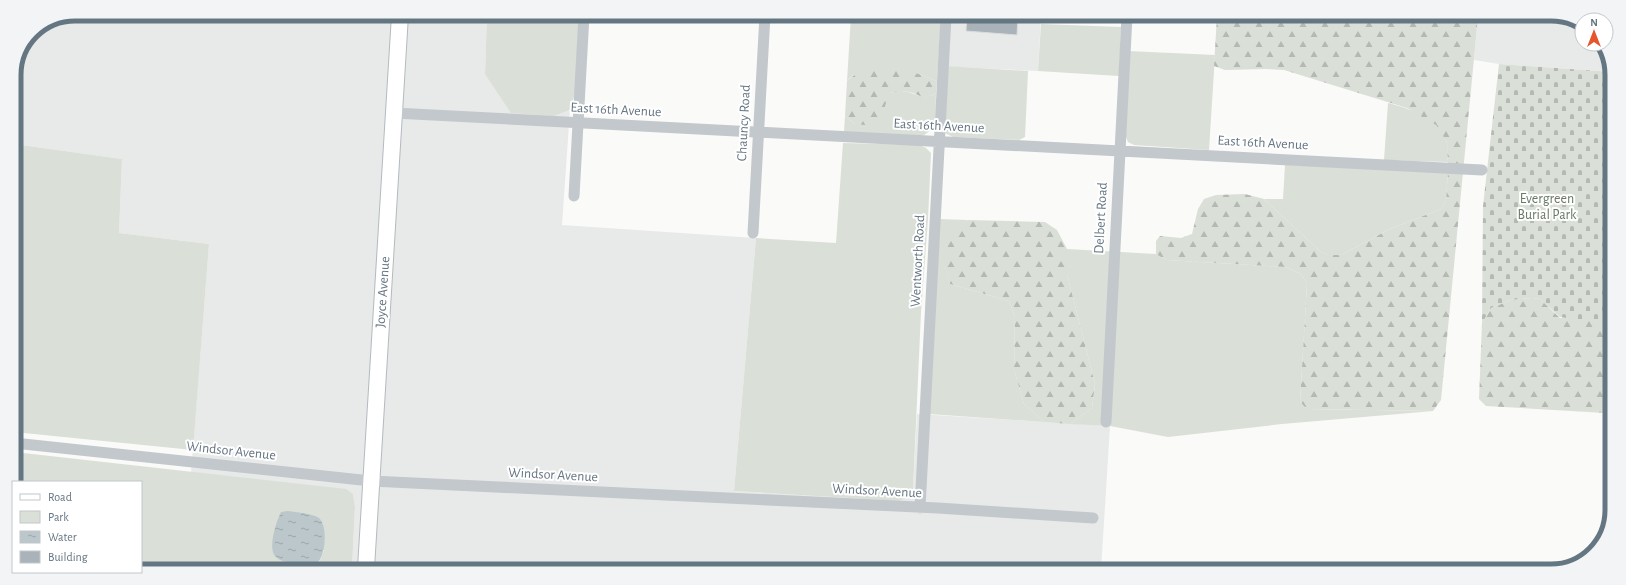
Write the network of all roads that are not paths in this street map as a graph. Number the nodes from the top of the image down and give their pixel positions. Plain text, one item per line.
1 (400, 21) edge
2 (584, 21) edge
3 (764, 21) edge
4 (946, 21) edge
5 (1127, 21) edge
6 (394, 113) junction
7 (578, 123) junction
8 (758, 132) junction
9 (939, 141) junction
10 (1120, 151) junction
11 (1482, 170) dead end
12 (574, 196) dead end
13 (753, 233) dead end
14 (1106, 422) dead end
15 (21, 444) edge
16 (372, 481) junction
17 (920, 508) junction
18 (1093, 518) dead end
19 (366, 564) edge

1 - 6 street, Joyce Avenue
2 - 7 street
3 - 8 street, Chauncy Road
4 - 9 street, Wentworth Road
5 - 10 street, Delbert Road
6 - 7 street, East 16th Avenue
6 - 16 street, Joyce Avenue
7 - 8 street, East 16th Avenue
7 - 12 street
8 - 9 street, East 16th Avenue
8 - 13 street, Chauncy Road
9 - 10 street, East 16th Avenue
9 - 17 street, Wentworth Road
10 - 11 street, East 16th Avenue
10 - 14 street, Delbert Road
15 - 16 street, Windsor Avenue
16 - 17 street, Windsor Avenue
16 - 19 street, Joyce Avenue
17 - 18 street, Windsor Avenue

